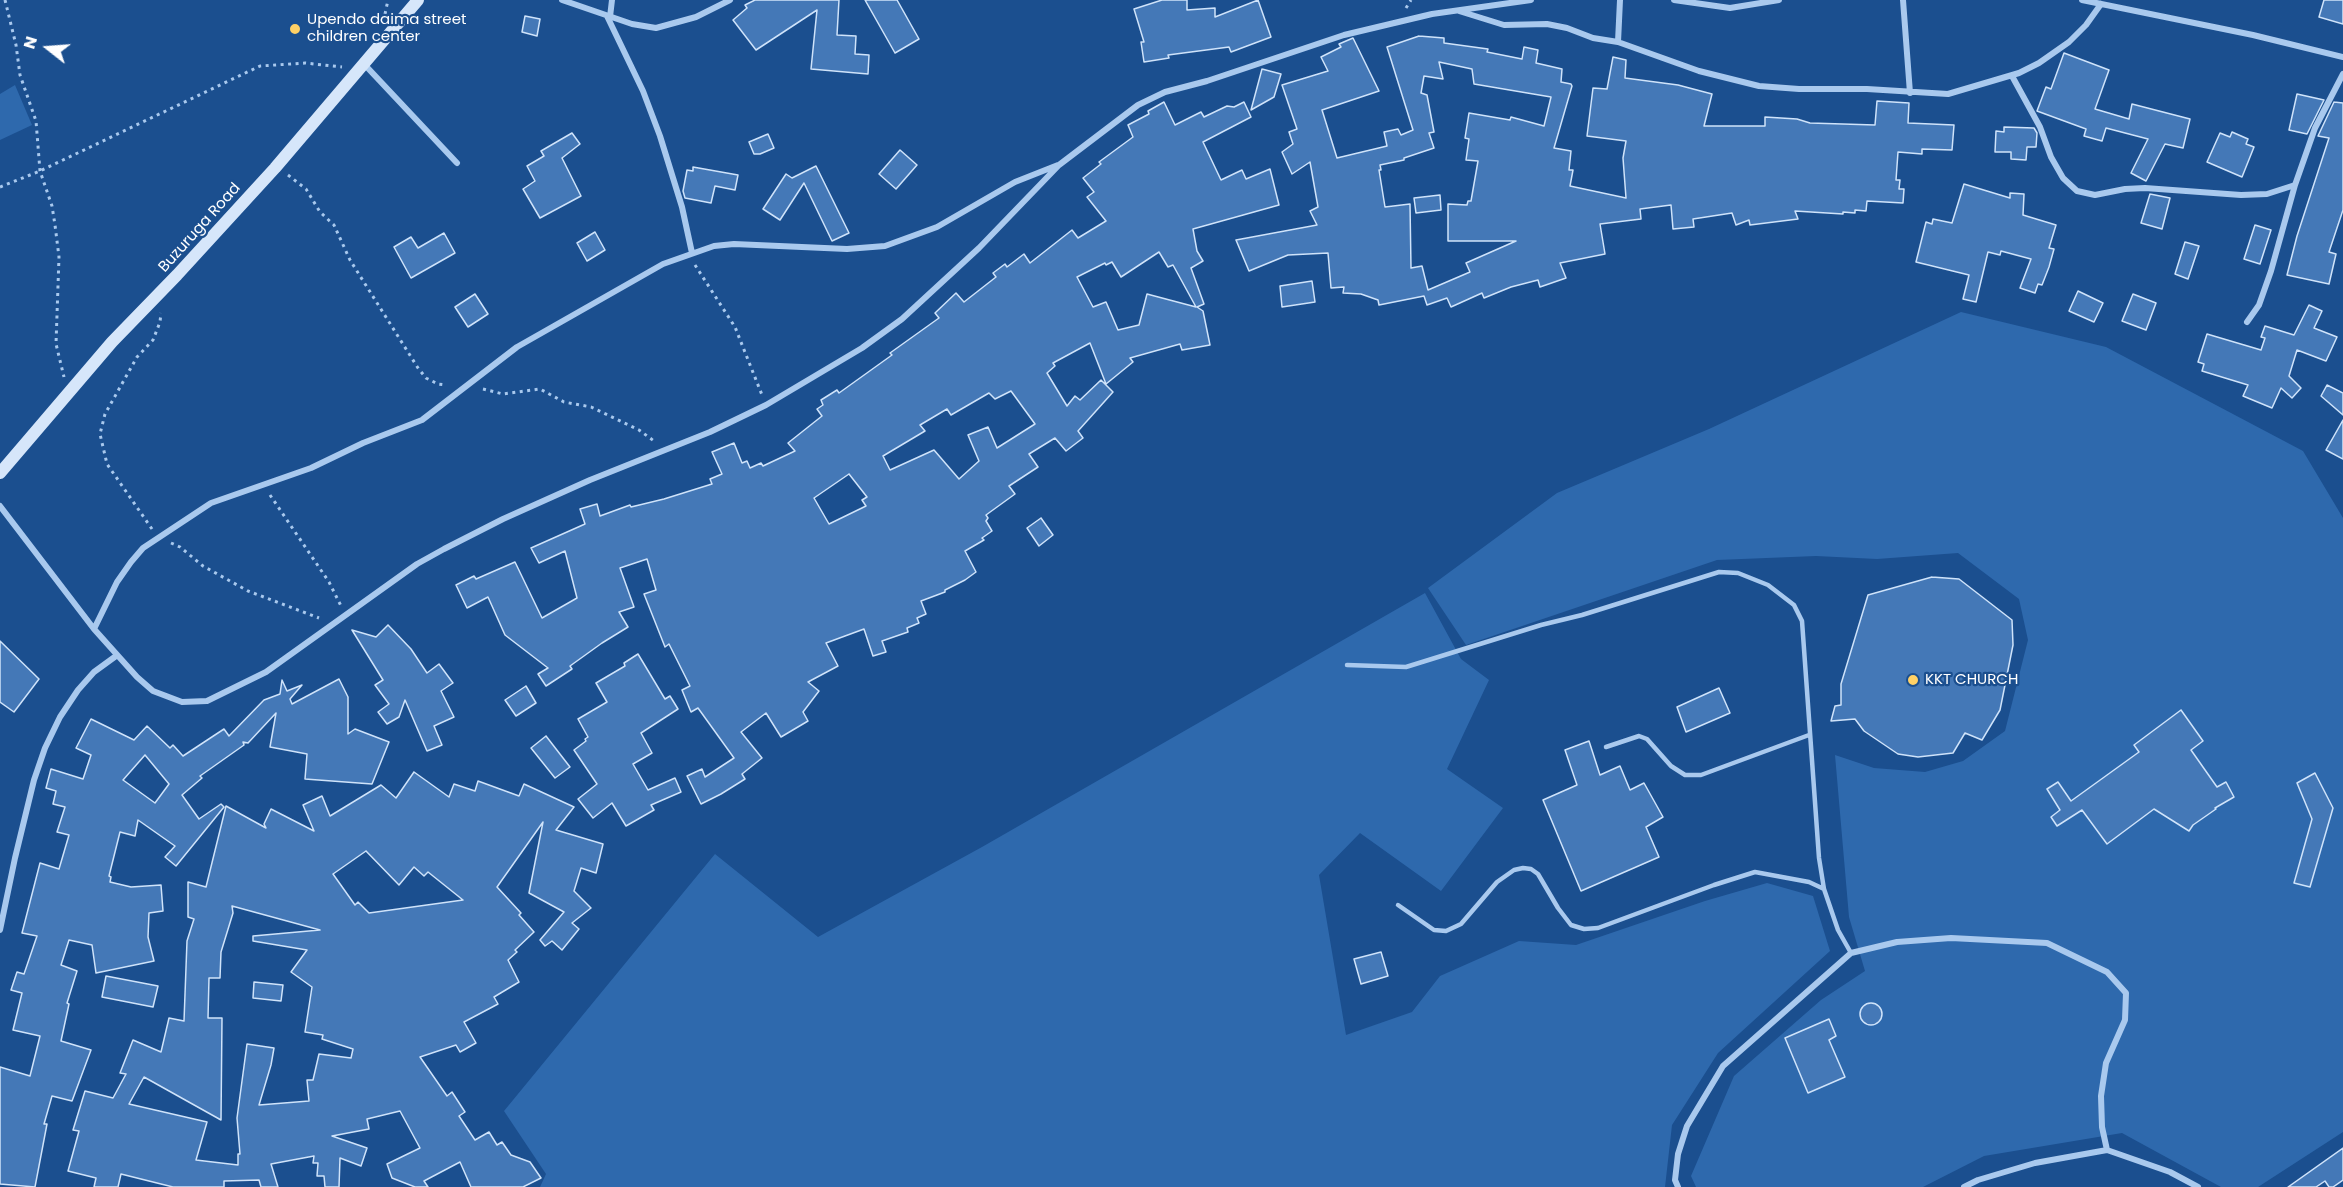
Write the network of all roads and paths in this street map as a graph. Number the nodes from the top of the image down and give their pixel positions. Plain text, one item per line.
1 (5, 0) edge
2 (418, 0) edge
3 (562, 0) edge
4 (612, 0) edge
5 (730, 0) edge
6 (1531, 0) edge
7 (1620, 0) edge
8 (1674, 0) edge
9 (1779, 0) edge
10 (1903, 0) edge
11 (2082, 0) edge
12 (2118, 0) edge
13 (1697, 3) edge
14 (2101, 4) junction
15 (2118, 8) junction
16 (1456, 10) junction
17 (608, 16) junction
18 (1618, 42) junction
19 (2343, 57) edge
20 (361, 66) junction
21 (2343, 74) edge
22 (2012, 76) junction
23 (1910, 93) junction
24 (457, 163) dead end
25 (1059, 165) junction
26 (275, 168) junction
27 (40, 171) junction
28 (2295, 185) junction
29 (0, 187) edge
30 (690, 254) junction
31 (155, 298) junction
32 (2247, 322) dead end
33 (464, 387) junction
34 (69, 394) junction
35 (765, 405) junction
36 (664, 450) junction
37 (0, 473) edge
38 (262, 484) junction
39 (0, 506) edge
40 (158, 538) junction
41 (343, 616) junction
42 (333, 623) junction
43 (94, 630) junction
44 (116, 656) junction
45 (1347, 665) dead end
46 (1809, 735) junction
47 (1606, 747) dead end
48 (1824, 889) junction
49 (1398, 905) dead end
50 (0, 930) edge
51 (1851, 953) junction
52 (2108, 1150) junction
53 (1678, 1187) edge
54 (1964, 1187) edge
55 (2198, 1187) edge

1 - 27 path
2 - 20 main road, Buzuruga Road
3 - 17 street
4 - 17 street
5 - 17 street
6 - 16 street
7 - 18 street
8 - 13 street
9 - 13 street
10 - 23 street
11 - 14 street
12 - 15 street
14 - 15 street
14 - 22 street
15 - 19 street
16 - 18 street
16 - 25 street
17 - 30 street
18 - 23 street
20 - 24 street
20 - 26 main road, Buzuruga Road
20 - 27 path
21 - 28 street
22 - 23 street
22 - 28 street
25 - 30 street
25 - 35 street
26 - 31 main road, Buzuruga Road
26 - 33 path
27 - 29 path
27 - 34 path
28 - 32 street
30 - 33 street
30 - 35 path
31 - 34 main road, Buzuruga Road
31 - 40 path
33 - 36 path
33 - 38 street
34 - 37 main road, Buzuruga Road
35 - 36 street
36 - 41 street
38 - 40 street
38 - 41 path
39 - 43 street
40 - 42 path
40 - 43 street
41 - 42 street
42 - 44 street
43 - 44 street
44 - 50 street
45 - 46 lane
46 - 47 lane
46 - 48 lane
48 - 49 lane
48 - 51 lane
51 - 52 street
51 - 53 street
52 - 54 street
52 - 55 street

